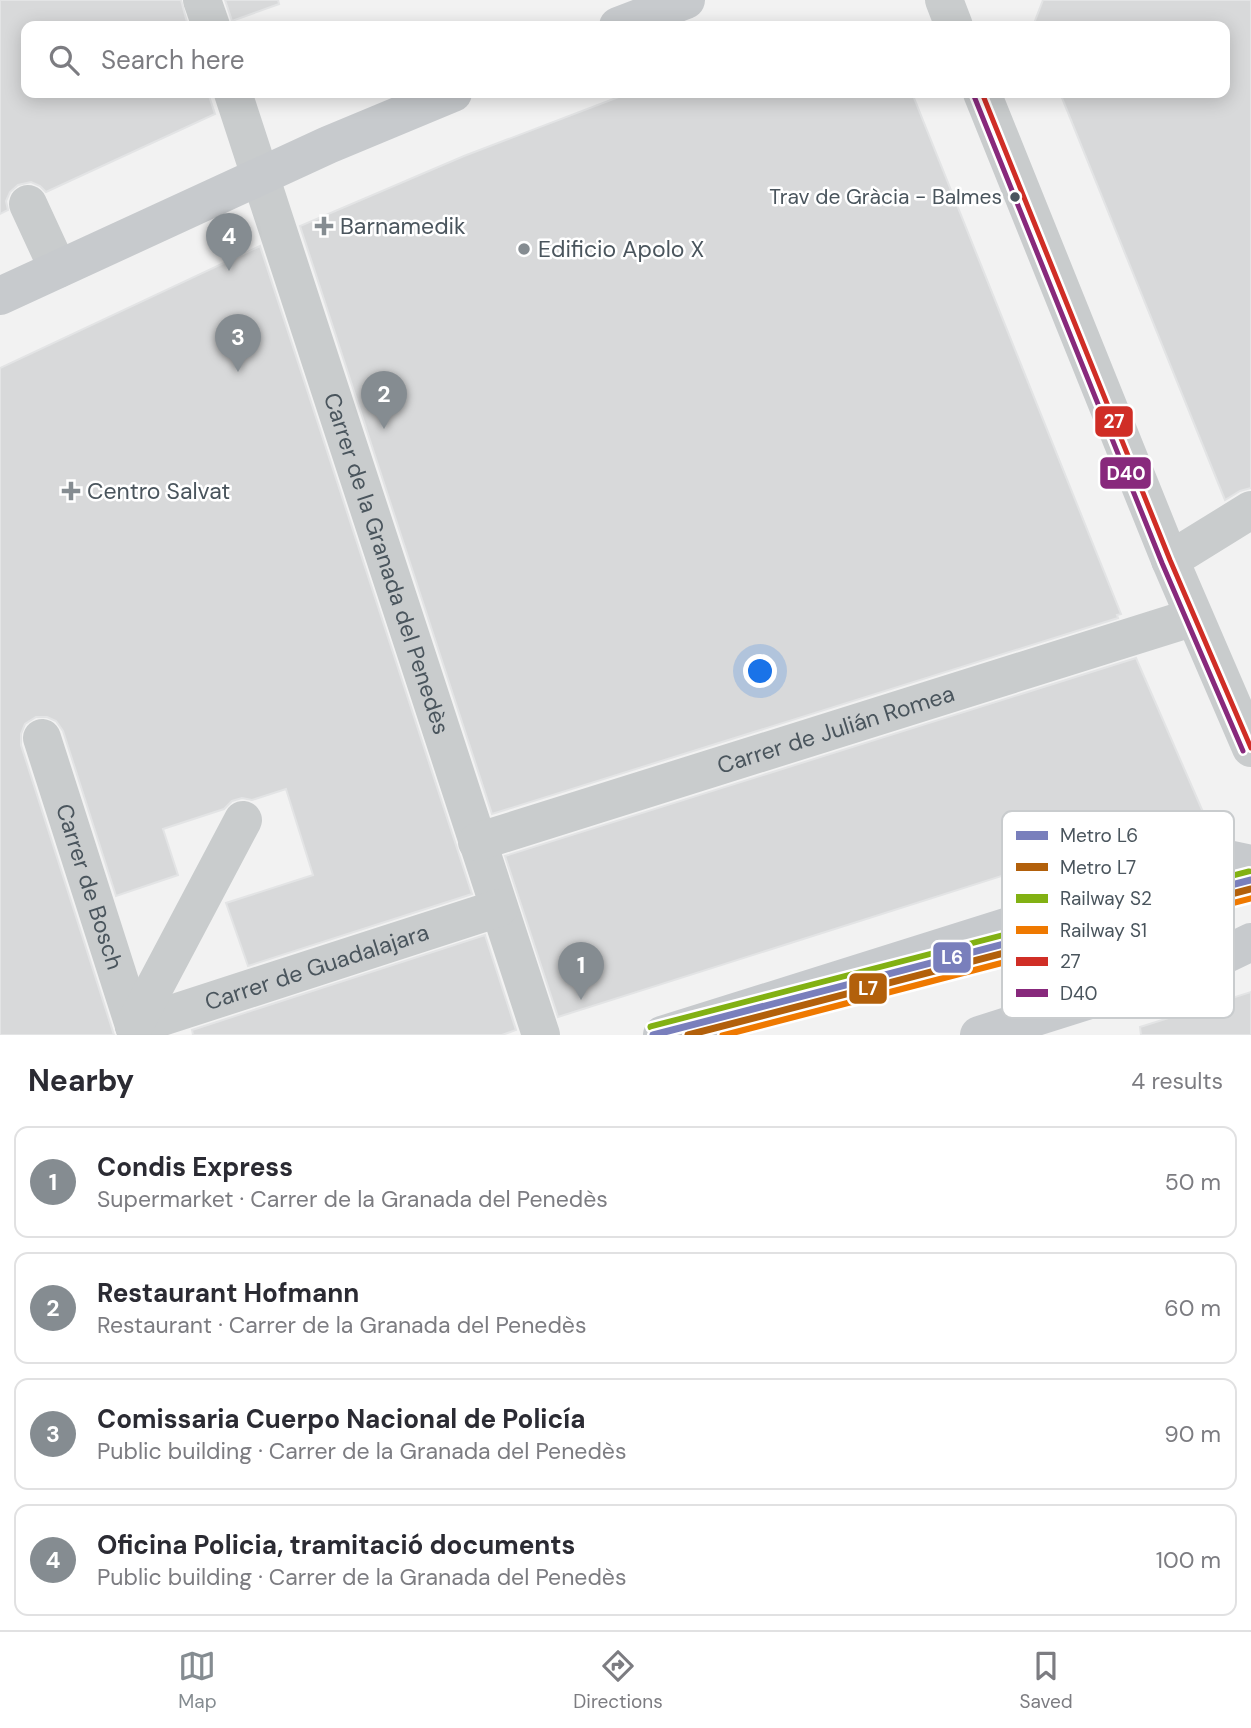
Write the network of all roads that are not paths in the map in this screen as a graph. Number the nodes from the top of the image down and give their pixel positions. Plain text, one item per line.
1 (202, 0) edge
2 (686, 0) edge
3 (944, 0) edge
4 (209, 21) edge
5 (631, 21) edge
6 (952, 21) edge
7 (235, 98) edge
8 (441, 98) edge
9 (984, 98) edge
10 (260, 177) junction
11 (28, 204) dead end
12 (58, 269) junction
13 (0, 296) edge
14 (1251, 510) edge
15 (1170, 560) junction
16 (1194, 617) junction
17 (42, 738) dead end
18 (1251, 748) edge
19 (243, 820) dead end
20 (477, 842) junction
21 (499, 908) junction
22 (1002, 928) edge
23 (1251, 942) edge
24 (1234, 950) edge
25 (1033, 1018) edge
26 (136, 1031) edge
27 (541, 1035) edge
28 (662, 1035) edge
29 (979, 1035) edge

1 - 4 street
2 - 5 main road
3 - 6 street
7 - 10 street, Carrer de la Granada del Penedès
8 - 10 main road
9 - 15 street
10 - 12 main road
10 - 20 street, Carrer de la Granada del Penedès
11 - 12 street
12 - 13 main road
14 - 15 street
15 - 16 street
16 - 18 street
16 - 20 street, Carrer de Julián Romea
17 - 26 street, Carrer de Bosch
19 - 26 street
20 - 21 street, Carrer de la Granada del Penedès
21 - 26 street, Carrer de Guadalajara
21 - 27 street, Carrer de la Granada del Penedès
22 - 28 main road
23 - 24 main road
25 - 29 main road

